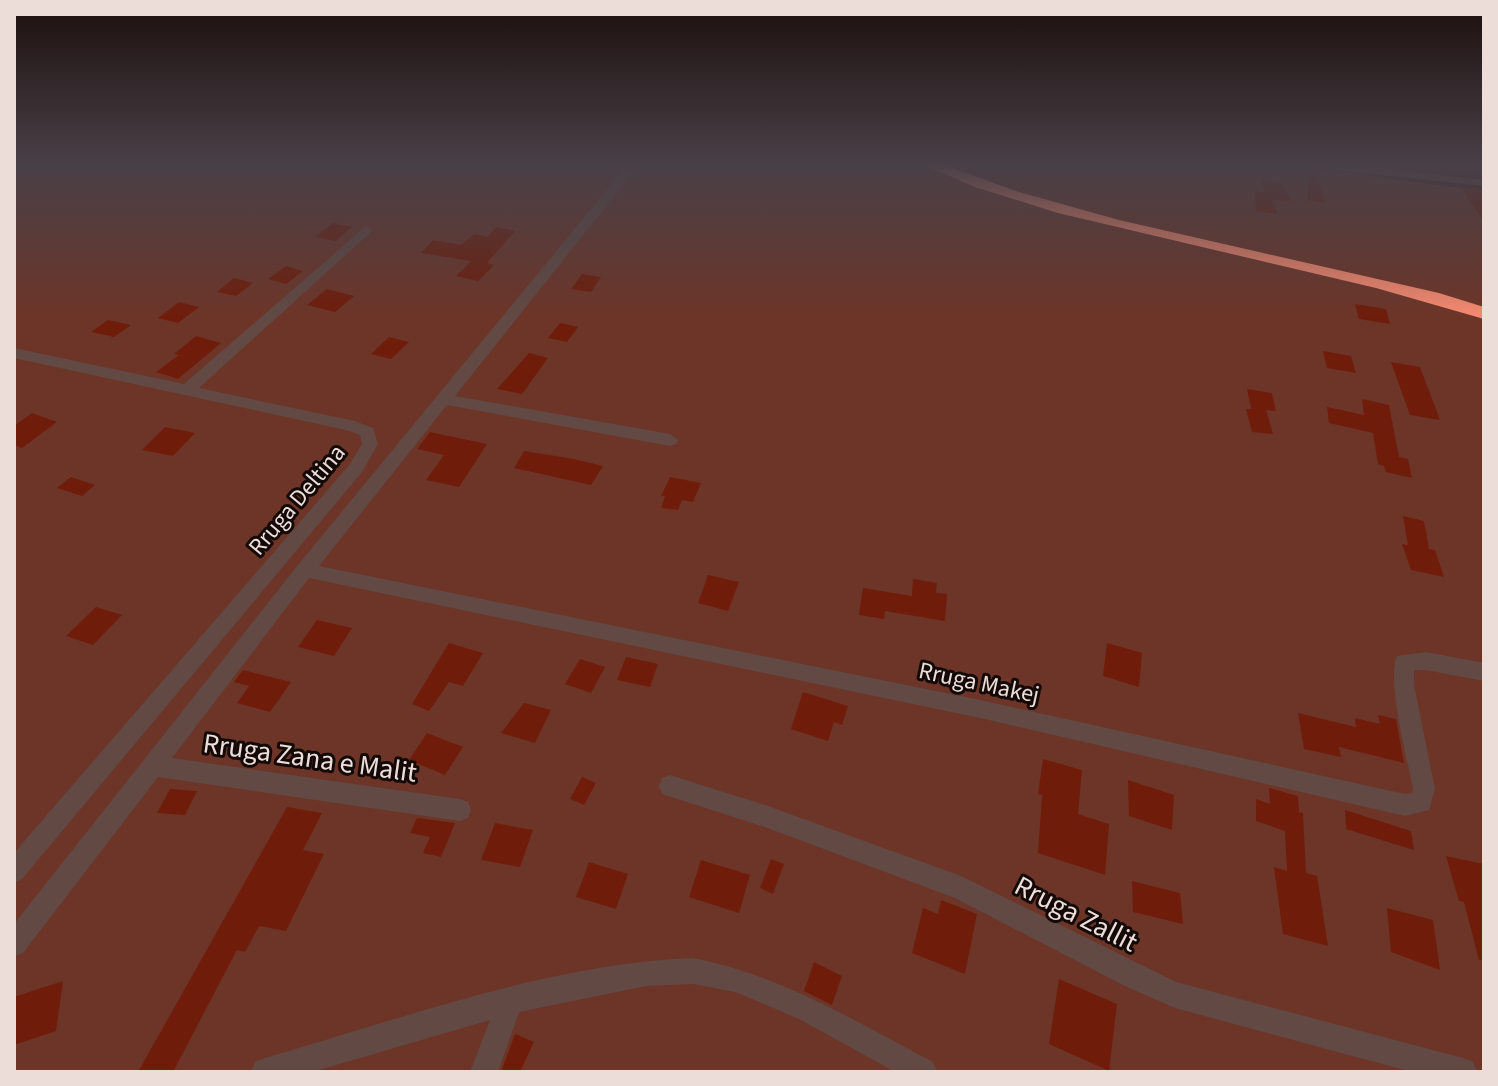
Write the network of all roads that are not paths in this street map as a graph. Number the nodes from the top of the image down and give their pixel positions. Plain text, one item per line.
1 (592, 216) edge
2 (1085, 216) edge
3 (1121, 216) edge
4 (366, 230) dead end
5 (1484, 303) edge
6 (1484, 313) edge
7 (14, 353) edge
8 (187, 390) junction
9 (443, 399) junction
10 (670, 440) dead end
11 (305, 570) junction
12 (1484, 672) edge
13 (151, 765) junction
14 (670, 786) dead end
15 (460, 810) dead end
16 (14, 871) edge
17 (14, 944) edge
18 (510, 1001) junction
19 (265, 1072) edge
20 (484, 1072) edge
21 (923, 1072) edge
22 (1463, 1072) edge

1 - 9 street, Rruga Zana e Malit
2 - 6 highway
3 - 5 highway
4 - 8 street
7 - 8 street, Rruga Deltina
8 - 16 street, Rruga Deltina
9 - 10 street
9 - 11 street, Rruga Zana e Malit
11 - 12 street, Rruga Makej
11 - 13 street, Rruga Zana e Malit
13 - 15 street, Rruga Zana e Malit
13 - 17 street, Rruga Zana e Malit
14 - 22 street, Rruga Zallit
18 - 19 street
18 - 20 street
18 - 21 street

